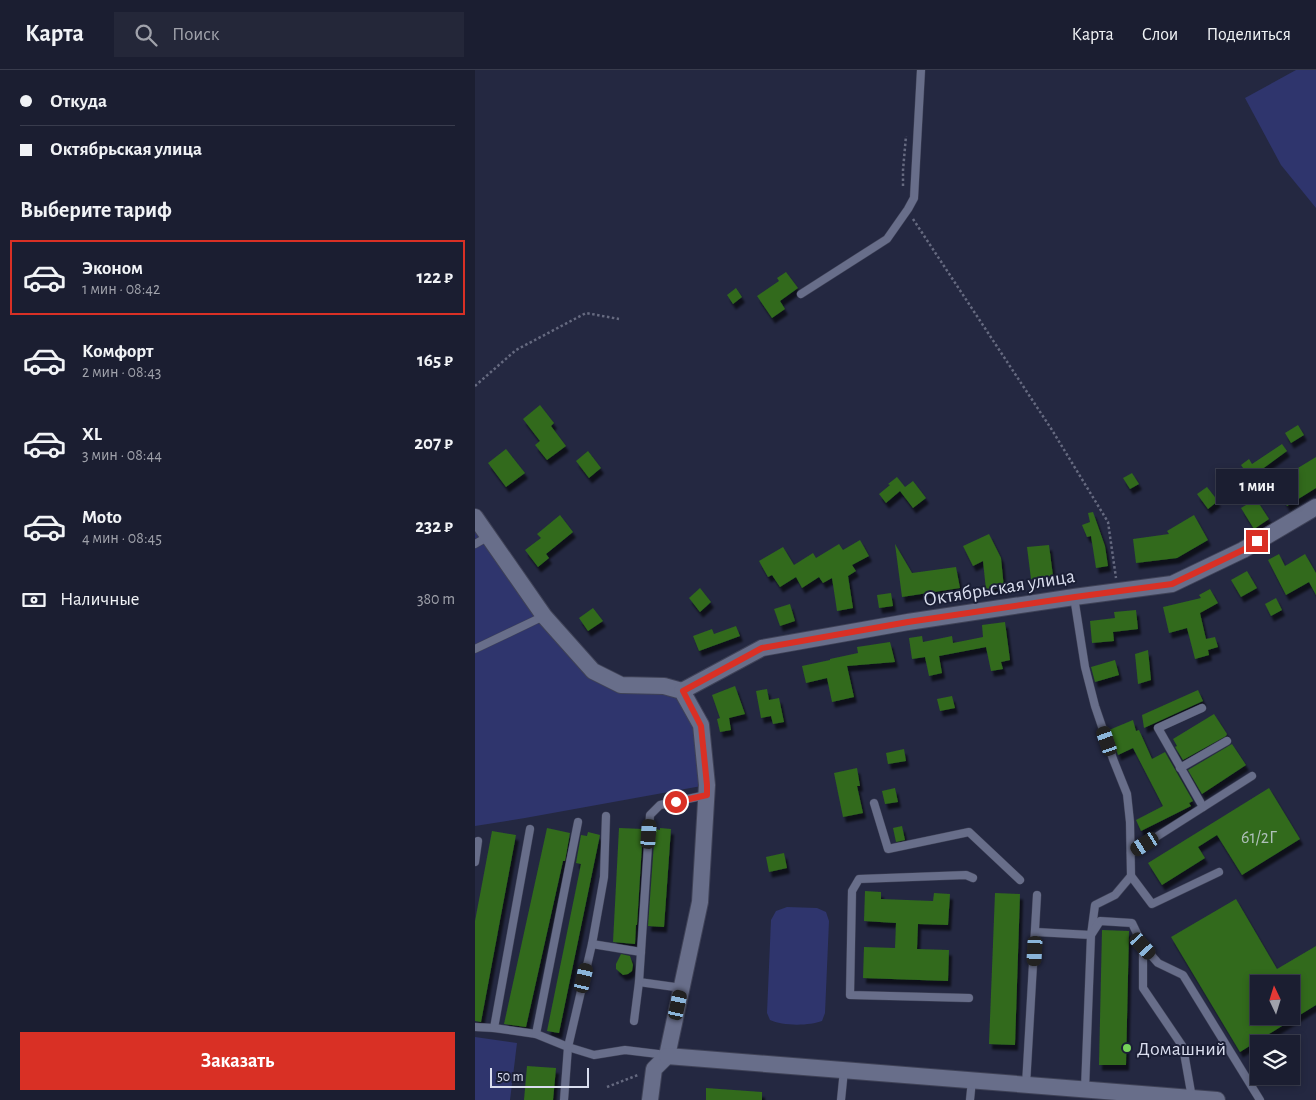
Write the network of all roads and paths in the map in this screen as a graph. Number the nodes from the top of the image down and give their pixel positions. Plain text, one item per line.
1 (921, 70) edge
2 (906, 134) dead end
3 (908, 209) junction
4 (801, 294) dead end
5 (619, 319) dead end
6 (475, 386) edge
7 (1316, 507) edge
8 (475, 517) edge
9 (482, 540) edge
10 (1118, 591) junction
11 (1075, 597) junction
12 (544, 616) junction
13 (475, 649) edge
14 (683, 691) junction
15 (1202, 708) dead end
16 (1227, 741) dead end
17 (1180, 768) junction
18 (1252, 776) dead end
19 (707, 795) junction
20 (874, 803) dead end
21 (1203, 808) junction
22 (606, 816) dead end
23 (578, 822) dead end
24 (530, 829) dead end
25 (479, 841) dead end
26 (1131, 853) junction
27 (475, 862) edge
28 (1219, 872) dead end
29 (1131, 876) junction
30 (973, 878) dead end
31 (1020, 880) dead end
32 (1037, 895) dead end
33 (1036, 932) junction
34 (1091, 935) junction
35 (592, 944) junction
36 (1143, 946) junction
37 (641, 952) junction
38 (639, 982) junction
39 (682, 988) junction
40 (969, 998) dead end
41 (634, 1021) dead end
42 (475, 1028) edge
43 (494, 1028) junction
44 (536, 1034) junction
45 (568, 1048) junction
46 (667, 1056) junction
47 (654, 1069) junction
48 (843, 1070) junction
49 (972, 1080) junction
50 (1026, 1085) junction
51 (607, 1088) dead end
52 (1085, 1089) junction
53 (1192, 1099) edge
54 (563, 1100) edge
55 (650, 1100) edge
56 (841, 1100) edge
57 (970, 1100) edge
58 (1217, 1100) edge
59 (1261, 1100) edge

1 - 3 lane
2 - 3 path
3 - 4 lane
3 - 10 path
5 - 6 path
7 - 10 street, Октябрьская улица
8 - 9 street
9 - 12 street
10 - 11 street, Октябрьская улица
11 - 14 street, Октябрьская улица
11 - 26 lane
12 - 13 lane
12 - 14 street
14 - 19 street
15 - 17 lane
16 - 17 lane
17 - 21 lane
18 - 21 lane
19 - 37 lane
19 - 39 street
20 - 31 lane
21 - 26 lane
22 - 35 lane
23 - 44 lane
24 - 43 lane
25 - 27 lane
26 - 29 lane
28 - 29 lane
29 - 34 lane
30 - 40 lane
32 - 33 lane
33 - 34 lane
33 - 50 lane
34 - 36 lane
34 - 52 lane
35 - 37 lane
35 - 45 lane
36 - 53 lane
36 - 59 lane
37 - 38 lane
38 - 39 lane
38 - 41 lane
39 - 46 street
42 - 43 lane
43 - 44 lane
44 - 45 lane
45 - 46 lane
45 - 54 lane
46 - 47 street
46 - 48 street
47 - 51 path
47 - 55 street
48 - 49 street
48 - 56 lane
49 - 50 street
49 - 57 lane
50 - 52 street
52 - 53 street
53 - 58 street

